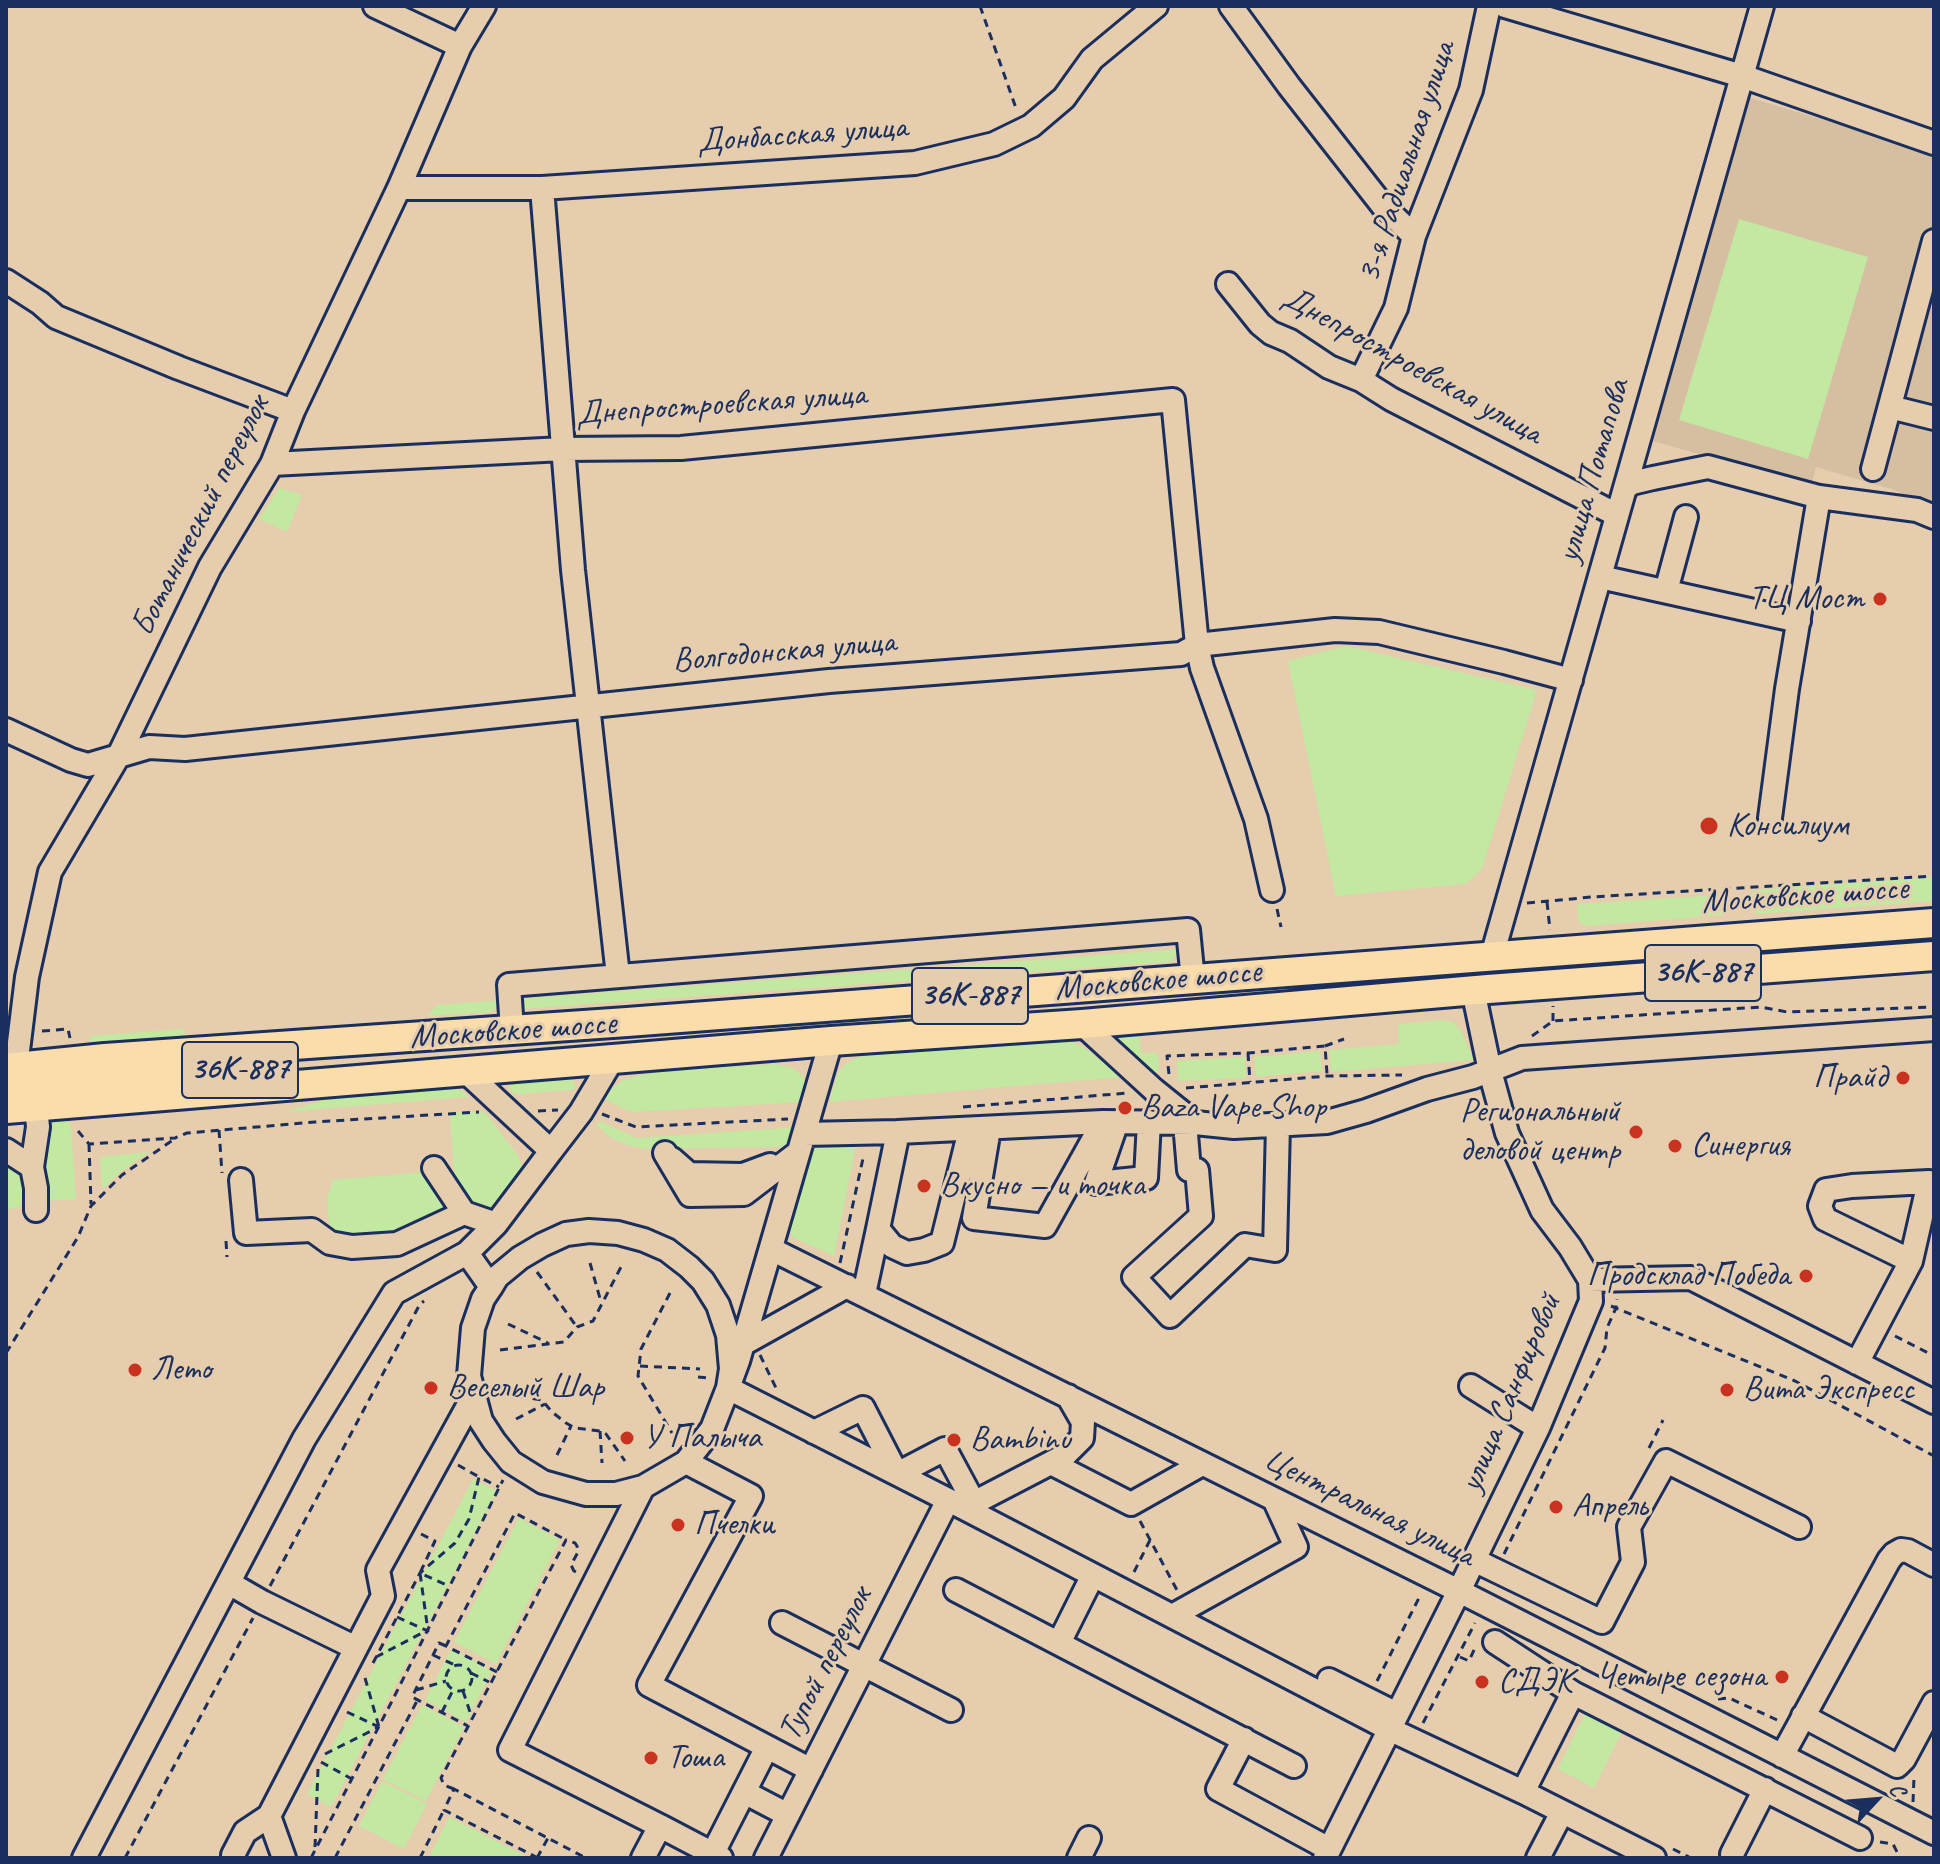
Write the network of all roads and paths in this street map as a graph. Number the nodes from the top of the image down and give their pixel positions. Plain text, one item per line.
1 (375, 6) edge
2 (484, 6) edge
3 (980, 6) edge
4 (1156, 6) edge
5 (1231, 6) edge
6 (1489, 6) edge
7 (1505, 6) edge
8 (1762, 6) edge
9 (460, 46) junction
10 (1742, 76) junction
11 (1022, 130) junction
12 (1934, 143) edge
13 (399, 188) junction
14 (542, 188) junction
15 (1414, 236) junction
16 (1934, 241) edge
17 (6, 281) edge
18 (1228, 284) dead end
19 (1361, 380) junction
20 (1890, 407) junction
21 (293, 411) junction
22 (1934, 418) edge
23 (563, 449) junction
24 (272, 464) junction
25 (1873, 469) dead end
26 (1625, 488) junction
27 (1819, 497) junction
28 (1617, 515) junction
29 (1686, 517) dead end
30 (1934, 517) edge
31 (1600, 577) junction
32 (1666, 591) junction
33 (1799, 621) junction
34 (1197, 645) junction
35 (1571, 680) junction
36 (587, 706) junction
37 (6, 730) edge
38 (119, 755) junction
39 (1770, 818) dead end
40 (1934, 876) edge
41 (1272, 890) dead end
42 (1547, 902) junction
43 (1527, 903) dead end
44 (1934, 923) edge
45 (1550, 938) dead end
46 (1934, 941) edge
47 (1934, 956) edge
48 (1484, 973) junction
49 (618, 976) junction
50 (1193, 980) junction
51 (1554, 998) dead end
52 (1934, 1007) edge
53 (1553, 1021) junction
54 (1082, 1024) junction
55 (1934, 1029) edge
56 (512, 1030) junction
57 (20, 1032) junction
58 (1344, 1039) dead end
59 (1527, 1039) dead end
60 (71, 1040) dead end
61 (831, 1041) junction
62 (1325, 1046) junction
63 (1248, 1053) junction
64 (612, 1060) junction
65 (464, 1070) junction
66 (1490, 1071) junction
67 (9, 1074) edge
68 (1405, 1075) dead end
69 (1327, 1076) junction
70 (1250, 1082) junction
71 (1162, 1090) junction
72 (36, 1106) junction
73 (951, 1108) dead end
74 (6, 1109) edge
75 (510, 1112) junction
76 (581, 1112) junction
77 (1110, 1122) junction
78 (1149, 1122) junction
79 (1190, 1123) junction
80 (1278, 1125) junction
81 (806, 1126) junction
82 (980, 1129) junction
83 (219, 1130) junction
84 (78, 1131) dead end
85 (898, 1132) junction
86 (869, 1133) junction
87 (175, 1138) junction
88 (89, 1144) junction
89 (6, 1150) edge
90 (551, 1151) junction
91 (665, 1153) joint
92 (32, 1167) junction
93 (434, 1168) dead end
94 (1931, 1181) edge
95 (232, 1183) joint
96 (91, 1206) junction
97 (36, 1210) dead end
98 (464, 1213) junction
99 (496, 1224) junction
100 (878, 1229) junction
101 (771, 1249) junction
102 (467, 1253) junction
103 (1911, 1261) junction
104 (590, 1263) dead end
105 (622, 1265) dead end
106 (1618, 1279) junction
107 (1590, 1280) junction
108 (543, 1281) dead end
109 (491, 1287) junction
110 (849, 1287) junction
111 (670, 1293) dead end
112 (432, 1295) dead end
113 (602, 1305) junction
114 (718, 1305) junction
115 (1616, 1308) junction
116 (508, 1324) dead end
117 (1876, 1326) junction
118 (577, 1327) junction
119 (549, 1344) junction
120 (743, 1344) junction
121 (500, 1350) dead end
122 (6, 1353) edge
123 (1934, 1356) edge
124 (1857, 1363) junction
125 (640, 1366) junction
126 (700, 1369) dead end
127 (1471, 1386) dead end
128 (728, 1388) junction
129 (505, 1394) dead end
130 (1068, 1396) junction
131 (473, 1397) junction
132 (1934, 1402) edge
133 (545, 1403) junction
134 (516, 1419) dead end
135 (1663, 1420) dead end
136 (571, 1426) junction
137 (1538, 1428) junction
138 (600, 1431) junction
139 (814, 1432) junction
140 (672, 1433) dead end
141 (1649, 1448) dead end
142 (557, 1455) dead end
143 (1934, 1456) edge
144 (625, 1461) dead end
145 (511, 1462) junction
146 (686, 1462) junction
147 (602, 1463) dead end
148 (1051, 1463) junction
149 (1202, 1464) junction
150 (897, 1474) junction
151 (499, 1487) junction
152 (643, 1487) junction
153 (1274, 1499) junction
154 (962, 1504) junction
155 (1131, 1504) junction
156 (403, 1524) junction
157 (1799, 1527) dead end
158 (566, 1540) junction
159 (1474, 1560) junction
160 (571, 1565) dead end
161 (1934, 1565) edge
162 (1495, 1571) junction
163 (420, 1573) junction
164 (1093, 1575) junction
165 (229, 1583) junction
166 (449, 1586) junction
167 (1425, 1586) dead end
168 (956, 1590) dead end
169 (1459, 1591) junction
170 (265, 1596) dead end
171 (1485, 1604) junction
172 (259, 1606) dead end
173 (1179, 1612) junction
174 (397, 1617) junction
175 (782, 1623) dead end
176 (428, 1631) junction
177 (1059, 1643) junction
178 (1486, 1645) joint
179 (446, 1646) junction
180 (366, 1652) junction
181 (433, 1655) junction
182 (1458, 1656) junction
183 (469, 1657) junction
184 (455, 1665) junction
185 (864, 1665) junction
186 (465, 1666) junction
187 (371, 1667) dead end
188 (497, 1672) junction
189 (471, 1673) junction
190 (1329, 1680) dead end
191 (446, 1681) junction
192 (491, 1683) junction
193 (359, 1689) dead end
194 (416, 1690) junction
195 (453, 1690) junction
196 (463, 1691) junction
197 (1573, 1693) junction
198 (418, 1699) junction
199 (1368, 1699) junction
200 (1720, 1700) dead end
201 (1934, 1703) edge
202 (951, 1710) dead end
203 (347, 1712) dead end
204 (442, 1712) junction
205 (472, 1718) junction
206 (1393, 1722) junction
207 (1800, 1723) junction
208 (468, 1726) junction
209 (379, 1727) junction
210 (1244, 1739) junction
211 (332, 1740) dead end
212 (1414, 1741) junction
213 (767, 1747) junction
214 (325, 1755) junction
215 (1782, 1756) junction
216 (321, 1762) junction
217 (1294, 1766) dead end
218 (1913, 1768) dead end
219 (318, 1769) junction
220 (811, 1770) junction
221 (352, 1779) junction
222 (311, 1781) dead end
223 (454, 1789) junction
224 (1765, 1789) junction
225 (744, 1792) junction
226 (1523, 1792) junction
227 (444, 1810) junction
228 (1562, 1812) junction
229 (788, 1815) junction
230 (269, 1816) junction
231 (1913, 1822) junction
232 (660, 1826) junction
233 (1934, 1833) edge
234 (548, 1838) junction
235 (1860, 1838) joint
236 (315, 1851) junction
237 (1327, 1853) edge
238 (1732, 1854) dead end
239 (717, 1856) edge
240 (84, 1858) edge
241 (125, 1858) edge
242 (233, 1858) edge
243 (284, 1858) edge
244 (311, 1858) edge
245 (335, 1858) edge
246 (420, 1858) edge
247 (538, 1858) edge
248 (586, 1858) edge
249 (643, 1858) edge
250 (766, 1858) edge
251 (1538, 1858) edge
252 (1654, 1858) edge
253 (1900, 1858) edge

1 - 9 street
2 - 9 street, Ботанический переулок
3 - 11 path
4 - 11 street, Донбасская улица
5 - 15 street
6 - 15 street, 3-я Радиальная улица
7 - 10 street
8 - 10 street, улица Потапова
9 - 13 street, Ботанический переулок
10 - 12 street
10 - 26 street, улица Потапова
11 - 14 street, Донбасская улица
13 - 14 street, Донбасская улица
13 - 21 street, Ботанический переулок
14 - 23 street
15 - 19 street, 3-я Радиальная улица
16 - 20 street
17 - 21 street
18 - 19 street, Днепростроевская улица
19 - 28 street, Днепростроевская улица
20 - 22 street
20 - 25 street
21 - 24 street, Ботанический переулок
23 - 24 street, Днепростроевская улица
23 - 34 street, Днепростроевская улица
23 - 36 street
24 - 38 street, Ботанический переулок
26 - 27 street
26 - 28 street, улица Потапова
27 - 30 street
27 - 33 street
28 - 31 street, улица Потапова
29 - 32 street
31 - 32 street
31 - 35 street, улица Потапова
32 - 33 street
33 - 39 street
34 - 35 street, Волгодонская улица
34 - 36 street, Волгодонская улица
34 - 41 street
35 - 48 street, улица Потапова
36 - 38 street, Волгодонская улица
36 - 49 street
37 - 38 street, Волгодонская улица
38 - 57 street, Ботанический переулок
40 - 42 path
42 - 43 path
42 - 45 path
44 - 48 main road, Московское шоссе / 36К-887
46 - 48 main road, Московское шоссе / 36К-887
47 - 48 main road, Московское шоссе / 36К-887
48 - 50 main road, Московское шоссе / 36К-887
48 - 54 main road, Московское шоссе / 36К-887
48 - 66 street, улица Санфировой
48 - 67 main road, Московское шоссе / 36К-887
49 - 50 street
49 - 56 street
50 - 56 main road, Московское шоссе / 36К-887
51 - 53 path
52 - 53 path
53 - 59 path
54 - 61 main road, Московское шоссе / 36К-887
54 - 71 street
55 - 66 street
56 - 67 main road, Московское шоссе / 36К-887
57 - 60 path
57 - 67 street, Ботанический переулок
58 - 62 path
61 - 64 main road, Московское шоссе / 36К-887
61 - 81 street
62 - 63 path
62 - 69 path
63 - 70 path
63 - 71 path
64 - 65 main road, Московское шоссе / 36К-887
64 - 76 street
65 - 72 main road, Московское шоссе / 36К-887
65 - 75 street
66 - 80 street
66 - 107 street, улица Санфировой
68 - 69 path
69 - 70 path
70 - 71 path
71 - 73 path
71 - 79 street
72 - 74 main road, Московское шоссе / 36К-887
72 - 92 street
75 - 76 path
75 - 83 path
75 - 90 street
76 - 81 path
76 - 90 street
77 - 78 street
77 - 78 street
77 - 82 street
77 - 82 street
78 - 79 street
79 - 80 street
79 - 80 street
81 - 86 street
81 - 101 street
82 - 85 street
82 - 100 street
83 - 87 path
83 - 95 path
84 - 88 path
85 - 86 street
85 - 100 street
86 - 110 path
87 - 88 path
87 - 96 path
88 - 96 path
89 - 92 street
90 - 99 street
91 - 91 street
92 - 97 street
93 - 98 street
94 - 103 street
94 - 103 street
95 - 98 street
96 - 122 path
98 - 99 street
99 - 102 street
100 - 110 street
101 - 110 street, Центральная улица
101 - 120 street
102 - 109 street
102 - 165 street
103 - 117 street
104 - 113 path
105 - 113 path
106 - 107 street
106 - 115 path
106 - 124 street
107 - 137 street, улица Санфировой
108 - 118 path
109 - 114 street
109 - 131 street
110 - 120 street
110 - 130 street, Центральная улица
111 - 125 path
112 - 170 path
113 - 118 path
114 - 120 street
114 - 128 street
115 - 143 path
115 - 162 path
116 - 119 path
117 - 123 path
117 - 124 street
118 - 119 path
119 - 121 path
120 - 128 street
124 - 132 street
125 - 126 path
125 - 140 path
127 - 137 street
128 - 139 street
128 - 146 street
129 - 133 path
130 - 148 street
130 - 149 street, Центральная улица
131 - 145 street
131 - 156 street
133 - 134 path
133 - 136 path
135 - 141 path
136 - 138 path
136 - 142 path
137 - 159 street, улица Санфировой
138 - 144 path
138 - 147 path
139 - 150 street
139 - 150 street
145 - 151 path
145 - 152 street
146 - 152 street
146 - 213 street
148 - 154 street
148 - 155 street
149 - 153 street, Центральная улица
149 - 155 street
150 - 154 street
150 - 154 street
151 - 163 path
151 - 166 path
152 - 232 street
153 - 169 street, Центральная улица
153 - 173 street
154 - 164 street
154 - 185 street, Тупой переулок
155 - 173 path
156 - 163 path
156 - 180 street
157 - 162 street
158 - 160 path
158 - 179 path
158 - 188 path
159 - 162 street
159 - 169 street, улица Санфировой
161 - 207 street
163 - 166 path
163 - 174 path
163 - 176 path
164 - 173 street
164 - 177 street
165 - 180 street
165 - 240 street
166 - 176 path
167 - 199 path
168 - 177 street
169 - 171 street, Центральная улица
169 - 206 street, улица Санфировой
171 - 182 path
171 - 215 street, Центральная улица
172 - 241 path
173 - 206 street
174 - 176 path
174 - 180 path
175 - 185 street
176 - 180 path
176 - 209 path
177 - 210 street
178 - 182 path
178 - 197 street
179 - 181 path
179 - 183 path
180 - 187 path
180 - 230 street
181 - 184 path
181 - 194 path
182 - 212 path
183 - 186 path
183 - 188 path
184 - 186 path
184 - 191 path
185 - 202 street
185 - 220 street, Тупой переулок
186 - 189 path
188 - 192 path
189 - 192 path
189 - 196 path
190 - 199 street
191 - 194 path
191 - 195 path
192 - 205 path
193 - 209 path
194 - 198 path
195 - 196 path
195 - 204 path
196 - 205 path
197 - 224 street
197 - 226 street
198 - 204 path
198 - 245 path
199 - 206 street
200 - 207 path
201 - 207 street
203 - 209 path
204 - 208 path
205 - 208 path
206 - 212 street
206 - 237 street, улица Санфировой
207 - 215 street
208 - 223 path
209 - 214 path
209 - 221 path
210 - 217 street
210 - 237 street
211 - 214 path
212 - 226 street
213 - 220 street
213 - 225 street
214 - 216 path
215 - 231 street, Центральная улица
216 - 219 path
216 - 221 path
218 - 231 path
219 - 222 path
219 - 236 path
220 - 229 street, Тупой переулок
221 - 236 path
223 - 227 path
223 - 234 path
224 - 235 street
224 - 238 street
225 - 229 street
225 - 239 street
226 - 228 street
227 - 246 path
227 - 247 path
228 - 251 street
228 - 252 street
229 - 250 street, Тупой переулок
230 - 242 street
230 - 243 street
231 - 233 street, Центральная улица
232 - 239 street
232 - 249 street
234 - 247 path
234 - 248 path
235 - 253 path
236 - 244 path

